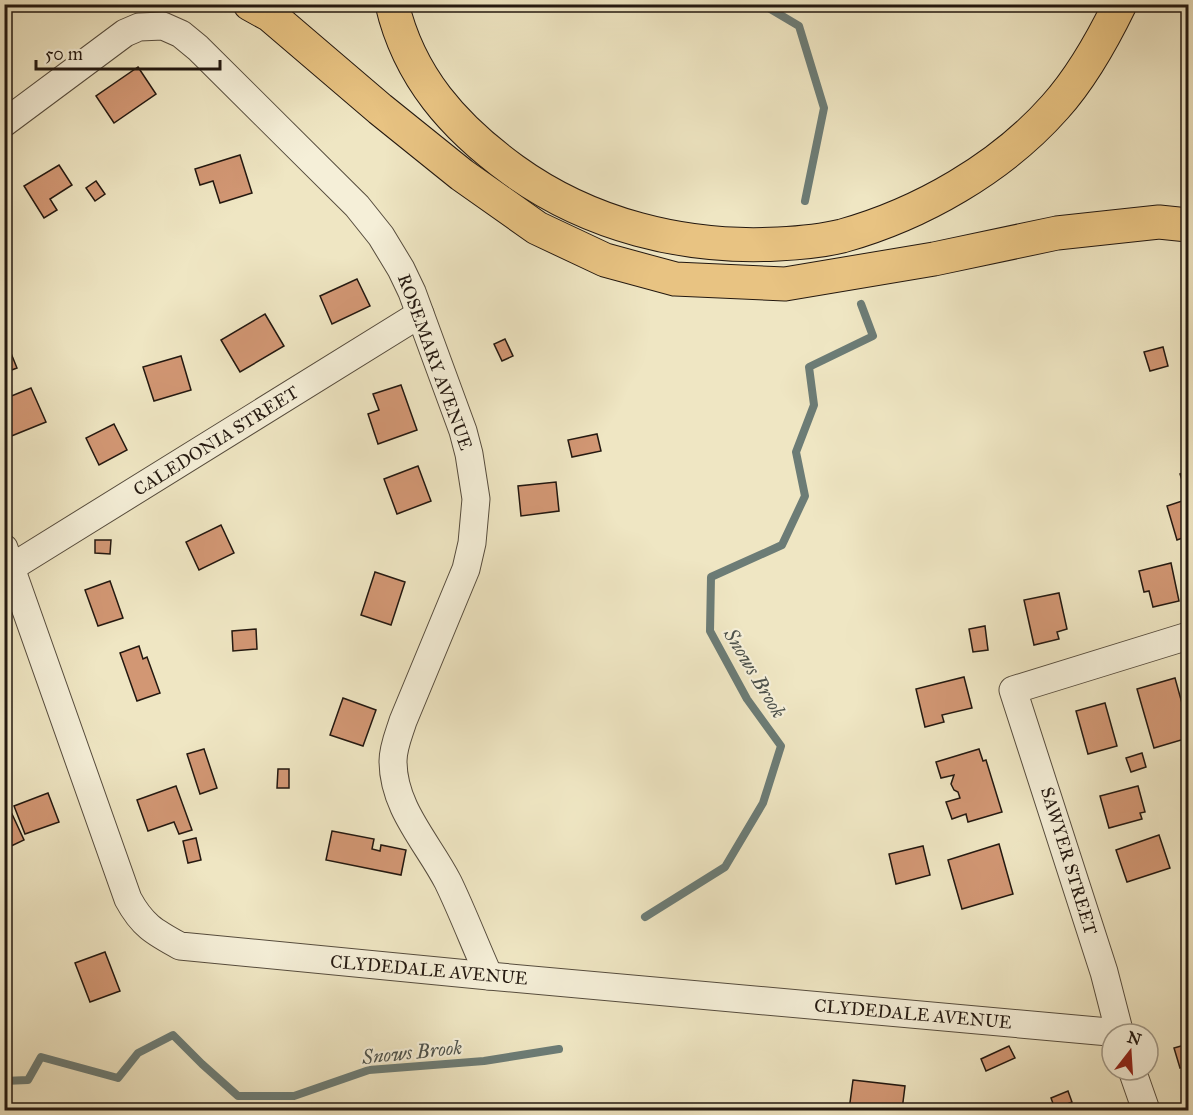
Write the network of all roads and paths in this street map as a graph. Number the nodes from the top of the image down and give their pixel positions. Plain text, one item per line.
1 (250, 4) edge
2 (392, 4) edge
3 (1120, 4) edge
4 (4, 123) edge
5 (1188, 225) edge
6 (420, 314) junction
7 (8, 558) edge
8 (1188, 636) edge
9 (489, 976) junction
10 (1117, 1022) edge
11 (1100, 1032) edge
12 (1136, 1082) edge
13 (1146, 1110) edge

1 - 5 highway
2 - 3 highway
4 - 6 street, ROSEMARY AVENUE
6 - 7 street, CALEDONIA STREET
6 - 9 street, ROSEMARY AVENUE
7 - 9 street, CLYDEDALE AVENUE
8 - 10 street, SAWYER STREET
9 - 11 street, CLYDEDALE AVENUE
12 - 13 street

